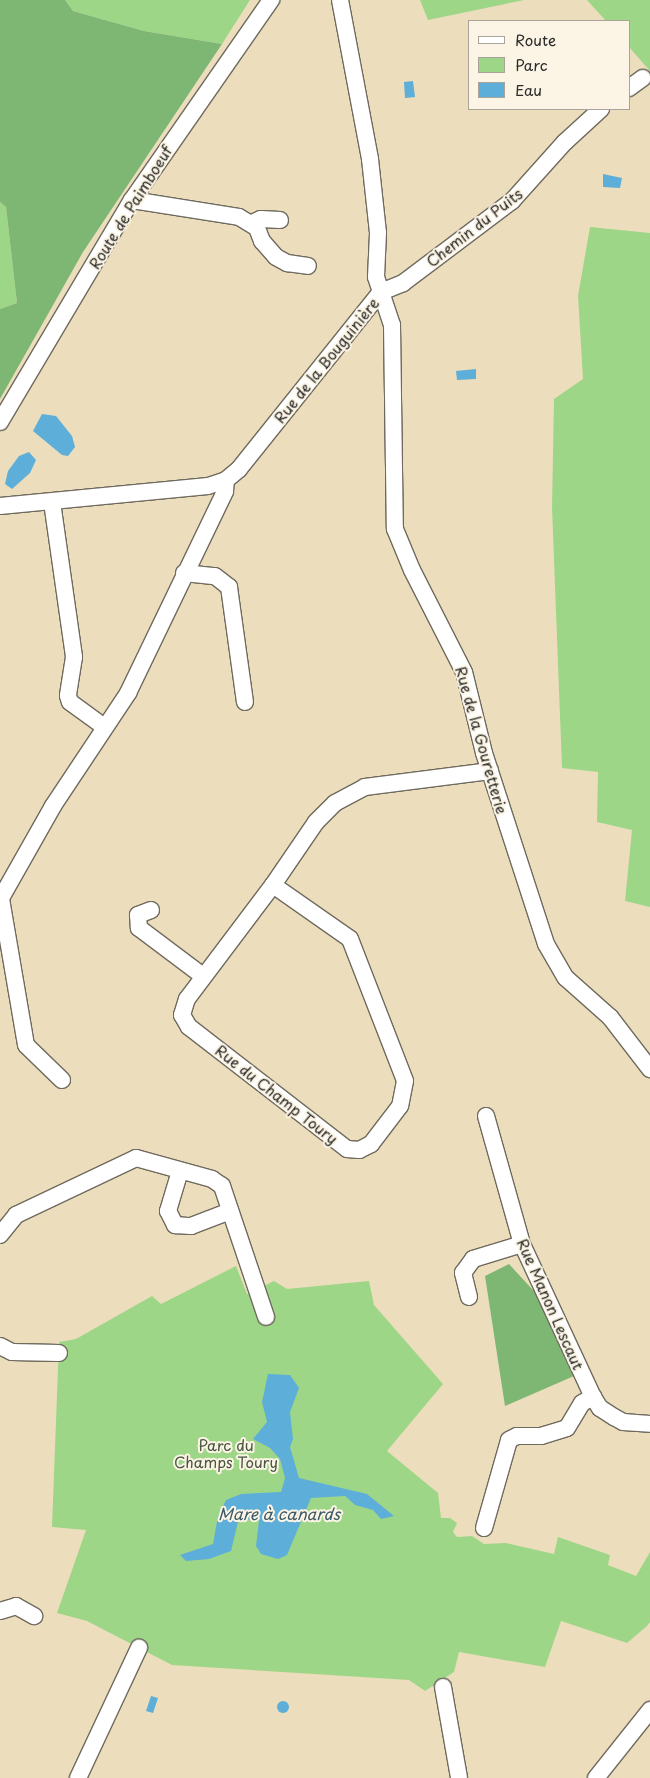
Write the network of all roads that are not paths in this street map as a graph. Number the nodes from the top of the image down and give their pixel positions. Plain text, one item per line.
1 (271, 0) edge
2 (340, 0) edge
3 (644, 78) dead end
4 (630, 87) edge
5 (600, 110) edge
6 (132, 200) junction
7 (280, 220) dead end
8 (252, 223) junction
9 (308, 266) dead end
10 (381, 292) junction
11 (0, 422) edge
12 (226, 480) junction
13 (52, 502) junction
14 (0, 506) edge
15 (184, 573) junction
16 (245, 702) dead end
17 (103, 726) junction
18 (490, 771) junction
19 (273, 885) junction
20 (1, 898) edge
21 (151, 910) dead end
22 (203, 976) junction
23 (649, 1064) edge
24 (62, 1080) dead end
25 (486, 1116) dead end
26 (180, 1171) junction
27 (230, 1211) junction
28 (0, 1235) edge
29 (522, 1244) junction
30 (469, 1297) dead end
31 (266, 1317) dead end
32 (0, 1346) edge
33 (59, 1353) dead end
34 (593, 1397) junction
35 (650, 1424) edge
36 (484, 1528) dead end
37 (0, 1611) edge
38 (34, 1616) dead end
39 (139, 1648) dead end
40 (443, 1687) dead end
41 (650, 1710) edge
42 (78, 1778) edge
43 (459, 1778) edge
44 (596, 1778) edge

1 - 6 street, Route de Paimboeuf
2 - 10 street, Rue de la Bouguinière
3 - 4 street
5 - 10 street, Chemin du Puits
6 - 8 street
6 - 11 street, Route de Paimboeuf
7 - 8 street
8 - 9 street
10 - 12 street, Rue de la Bouguinière
10 - 18 street, Rue de la Gouretterie
12 - 13 street, Rue de la Bouguinière
12 - 15 street
13 - 14 street, Rue de la Bouguinière
13 - 17 street
15 - 16 street
15 - 17 street
17 - 20 street
18 - 19 street, Rue du Champ Toury
18 - 23 street, Rue de la Gouretterie
19 - 22 street, Rue du Champ Toury
19 - 22 street, Rue du Champ Toury
20 - 24 street
21 - 22 street
25 - 29 street, Rue Manon Lescaut
26 - 27 street
26 - 27 street
26 - 28 street
27 - 31 street
29 - 30 street
29 - 34 street, Rue Manon Lescaut
32 - 33 street
34 - 35 street, Rue Manon Lescaut
34 - 36 street
37 - 38 street
39 - 42 street
40 - 43 street
41 - 44 street

